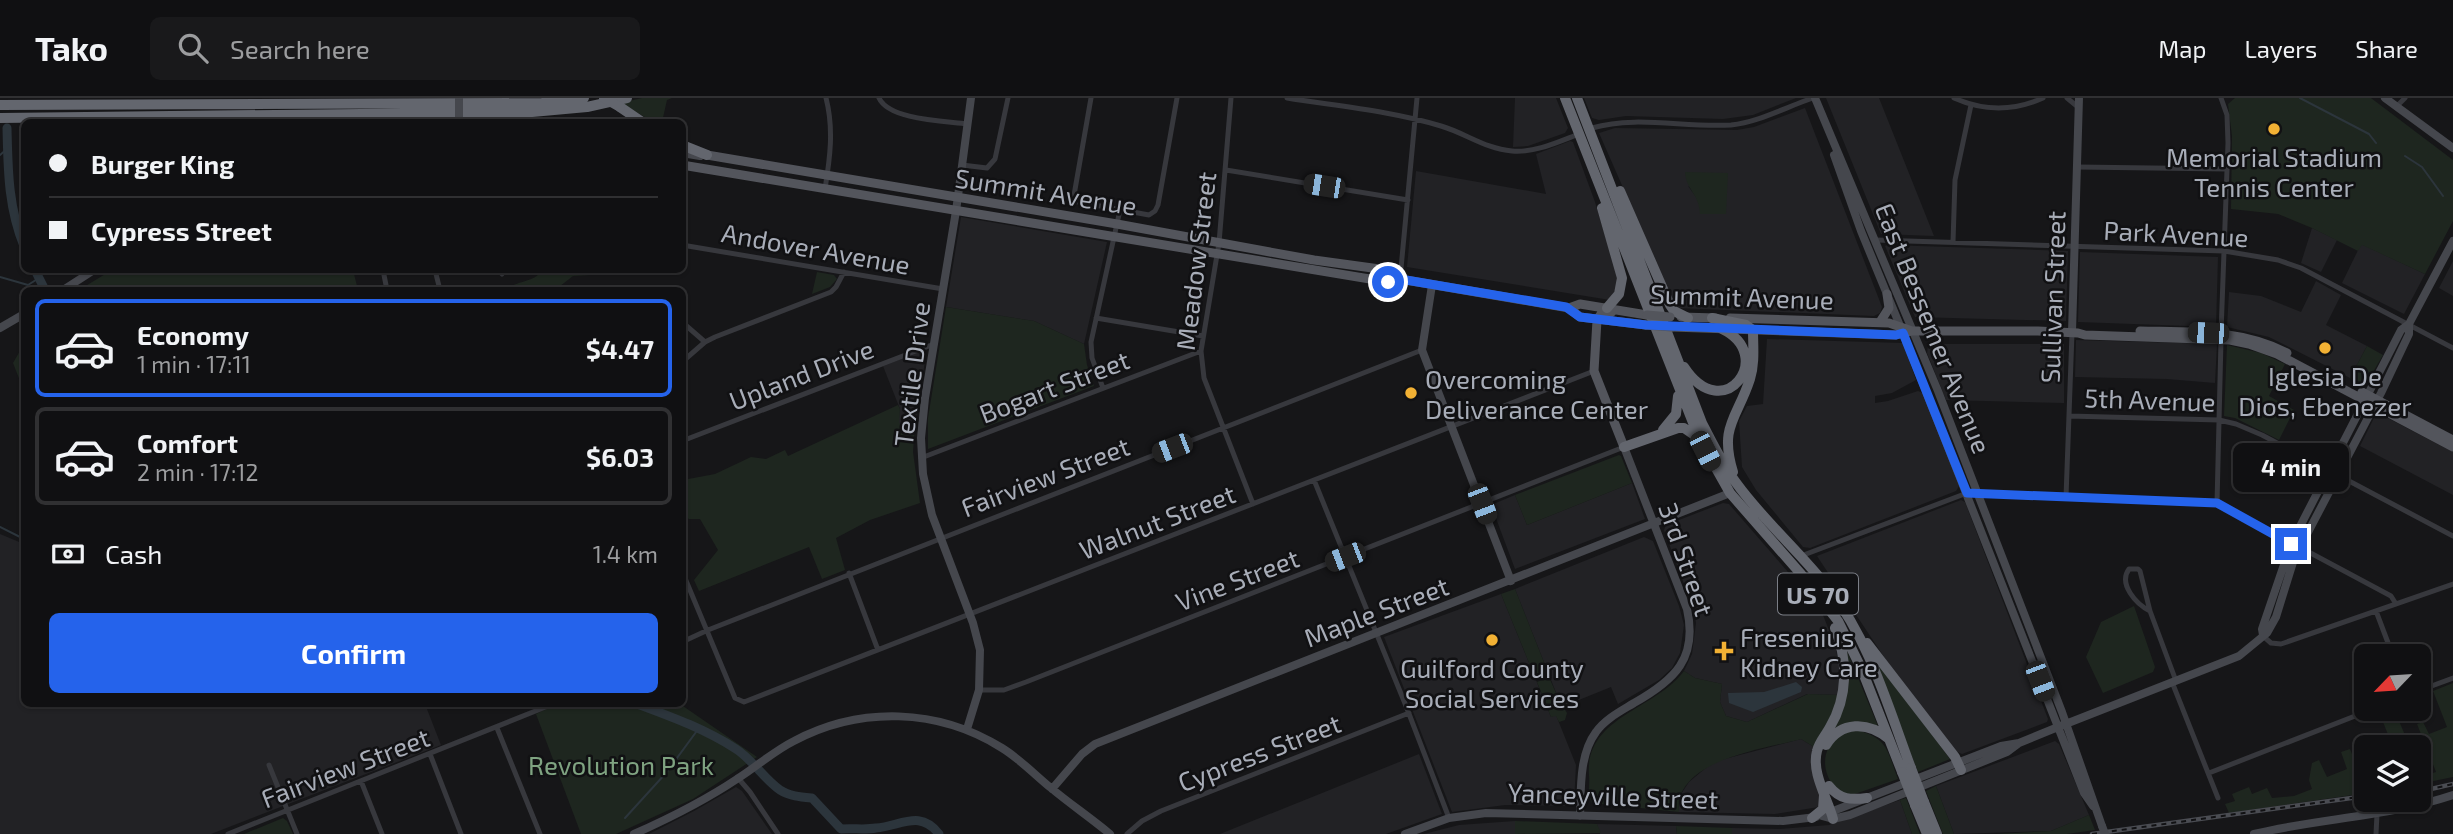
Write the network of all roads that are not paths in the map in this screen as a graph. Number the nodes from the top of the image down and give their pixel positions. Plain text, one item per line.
1 (14, 98) edge
2 (412, 98) edge
3 (458, 98) edge
4 (584, 98) edge
5 (604, 98) edge
6 (628, 98) edge
7 (826, 98) edge
8 (879, 98) edge
9 (971, 98) edge
10 (1008, 98) edge
11 (1091, 98) edge
12 (1177, 98) edge
13 (1231, 98) edge
14 (1287, 98) edge
15 (1417, 98) edge
16 (1565, 98) edge
17 (1577, 98) edge
18 (1814, 98) edge
19 (1954, 98) edge
20 (2043, 98) edge
21 (2067, 98) edge
22 (2079, 98) edge
23 (2222, 98) edge
24 (2385, 98) edge
25 (2405, 98) edge
26 (381, 103) junction
27 (46, 104) junction
28 (0, 105) edge
29 (1971, 105) junction
30 (2397, 106) junction
31 (2079, 108) junction
32 (109, 117) junction
33 (0, 118) edge
34 (123, 119) edge
35 (459, 119) edge
36 (638, 119) edge
37 (1416, 119) junction
38 (967, 124) junction
39 (1589, 124) junction
40 (1579, 134) junction
41 (1831, 141) junction
42 (686, 147) edge
43 (1585, 148) junction
44 (2453, 148) edge
45 (686, 153) edge
46 (707, 155) junction
47 (719, 158) junction
48 (962, 165) junction
49 (686, 166) edge
50 (2078, 167) junction
51 (2227, 169) junction
52 (1226, 170) junction
53 (717, 171) junction
54 (827, 176) junction
55 (825, 189) junction
56 (958, 198) junction
57 (1408, 200) junction
58 (1852, 208) junction
59 (1120, 210) junction
60 (956, 211) junction
61 (1858, 223) junction
62 (1117, 224) junction
63 (1869, 224) junction
64 (1114, 236) junction
65 (1876, 240) junction
66 (2453, 241) edge
67 (1219, 243) junction
68 (1954, 243) junction
69 (686, 246) edge
70 (2075, 247) junction
71 (2224, 251) junction
72 (2450, 253) edge
73 (1218, 254) junction
74 (844, 272) junction
75 (90, 273) edge
76 (1400, 279) junction
77 (1432, 285) junction
78 (67, 287) edge
79 (943, 289) junction
80 (1887, 294) junction
81 (1569, 308) junction
82 (1607, 309) junction
83 (1622, 311) junction
84 (21, 315) edge
85 (1096, 318) junction
86 (1688, 318) junction
87 (1712, 318) junction
88 (1597, 320) junction
89 (1671, 322) junction
90 (1880, 322) junction
91 (2409, 324) junction
92 (686, 325) edge
93 (0, 328) edge
94 (1722, 329) junction
95 (1905, 329) junction
96 (1753, 330) junction
97 (2075, 332) junction
98 (1203, 336) junction
99 (2221, 337) junction
100 (705, 342) junction
101 (934, 344) junction
102 (2453, 348) edge
103 (1201, 351) junction
104 (1422, 351) junction
105 (1675, 354) junction
106 (686, 359) edge
107 (1594, 371) junction
108 (1676, 383) junction
109 (1103, 388) junction
110 (2367, 398) junction
111 (2376, 403) junction
112 (2069, 416) junction
113 (2219, 419) junction
114 (1451, 426) junction
115 (1224, 428) junction
116 (1658, 434) junction
117 (1699, 438) junction
118 (686, 439) edge
119 (2453, 440) edge
120 (1624, 447) junction
121 (2453, 447) edge
122 (1950, 451) junction
123 (1964, 457) junction
124 (921, 458) junction
125 (2329, 472) junction
126 (2337, 477) junction
127 (1314, 480) junction
128 (1733, 489) junction
129 (1967, 493) junction
130 (1978, 494) junction
131 (2066, 497) junction
132 (2217, 503) junction
133 (1253, 504) junction
134 (1482, 504) junction
135 (1654, 523) junction
136 (2452, 534) edge
137 (940, 537) junction
138 (2295, 546) junction
139 (1801, 556) junction
140 (1345, 557) junction
141 (849, 573) junction
142 (686, 580) edge
143 (1511, 581) junction
144 (2453, 584) edge
145 (1825, 602) junction
146 (2396, 604) junction
147 (2150, 611) junction
148 (2376, 611) junction
149 (970, 614) junction
150 (1855, 628) junction
151 (708, 630) junction
152 (1376, 633) junction
153 (2263, 635) junction
154 (686, 640) edge
155 (2388, 644) edge
156 (878, 650) junction
157 (2453, 678) edge
158 (2174, 681) junction
159 (2431, 686) edge
160 (979, 690) junction
161 (546, 707) edge
162 (1409, 713) junction
163 (2354, 716) edge
164 (2062, 725) junction
165 (497, 727) junction
166 (967, 729) junction
167 (1891, 741) junction
168 (430, 754) junction
169 (269, 765) dead end
170 (1960, 767) junction
171 (1907, 770) junction
172 (2209, 773) junction
173 (741, 776) junction
174 (361, 781) junction
175 (1052, 789) junction
176 (1827, 789) junction
177 (1867, 798) junction
178 (2218, 798) dead end
179 (2453, 798) edge
180 (1920, 803) junction
181 (287, 811) junction
182 (2377, 814) junction
183 (1829, 815) junction
184 (1580, 816) junction
185 (1449, 818) junction
186 (2103, 830) edge
187 (228, 834) edge
188 (297, 834) edge
189 (382, 834) edge
190 (461, 834) edge
191 (540, 834) edge
192 (634, 834) edge
193 (778, 834) edge
194 (1110, 834) edge
195 (1127, 834) edge
196 (1405, 834) edge
197 (1927, 834) edge
198 (1937, 834) edge
199 (2254, 834) edge
200 (2376, 834) edge

1 - 27 highway
2 - 26 highway
3 - 35 main road, bridge
4 - 26 highway
5 - 36 highway, bridge
6 - 32 highway
7 - 54 street
8 - 38 street
9 - 38 main road, Textile Drive
10 - 48 street
11 - 59 street
12 - 59 street
13 - 52 street, Meadow Street
14 - 37 street
15 - 37 street
16 - 40 highway, US 70
17 - 39 highway, US 70
18 - 39 street
18 - 41 main road, East Bessemer Avenue
19 - 29 street
20 - 29 street
21 - 31 street
22 - 31 main road, Sullivan Street
23 - 51 street
24 - 30 main road
25 - 30 street
26 - 27 highway
27 - 28 highway
29 - 68 street
30 - 44 main road
31 - 50 main road, Sullivan Street
32 - 33 highway
32 - 34 highway
37 - 40 street
37 - 57 street
38 - 48 main road, Textile Drive
39 - 86 highway
39 - 105 highway, US 70
40 - 43 highway, US 70
41 - 58 main road, East Bessemer Avenue
41 - 63 main road, East Bessemer Avenue
42 - 46 highway
43 - 82 highway
43 - 108 highway, US 70
45 - 46 main road, Summit Avenue
46 - 47 main road, Summit Avenue
47 - 53 main road
47 - 54 main road, Summit Avenue
48 - 56 main road, Textile Drive
49 - 53 main road, Summit Avenue
50 - 51 street
50 - 70 main road, Sullivan Street
51 - 71 street
52 - 57 street
52 - 67 street, Meadow Street
53 - 55 main road, Summit Avenue
54 - 55 street
54 - 56 main road, Summit Avenue
55 - 60 main road, Summit Avenue
56 - 60 main road, Textile Drive
56 - 62 main road, Summit Avenue
57 - 76 street
58 - 61 main road, East Bessemer Avenue
58 - 63 main road
59 - 62 street
60 - 64 main road, Summit Avenue
60 - 79 main road, Textile Drive
61 - 65 main road
61 - 80 main road, East Bessemer Avenue
62 - 64 street
62 - 67 main road, Summit Avenue
63 - 65 main road, East Bessemer Avenue
64 - 73 main road, Summit Avenue
64 - 85 street
65 - 68 street, Park Avenue
65 - 95 main road, East Bessemer Avenue
66 - 72 main road
67 - 73 street, Meadow Street
67 - 76 main road, Summit Avenue
68 - 70 street, Park Avenue
69 - 74 street, Andover Avenue
70 - 71 street, Park Avenue
70 - 97 main road, Sullivan Street
71 - 91 street, Park Avenue
71 - 99 street
72 - 91 main road
73 - 76 main road, Summit Avenue
73 - 98 street, Meadow Street
74 - 79 street, Andover Avenue
74 - 100 street
75 - 78 main road
76 - 77 main road, Summit Avenue
77 - 81 main road, Summit Avenue
77 - 104 main road
79 - 101 main road, Textile Drive
80 - 90 main road
80 - 95 main road, East Bessemer Avenue
81 - 82 main road, Summit Avenue
81 - 88 main road, Summit Avenue
82 - 83 main road, Summit Avenue
83 - 88 main road
83 - 89 main road, Summit Avenue, bridge
84 - 93 main road
85 - 98 street
85 - 109 street
86 - 87 main road, Summit Avenue
86 - 89 main road, Summit Avenue
87 - 90 main road, Summit Avenue
87 - 96 highway
88 - 89 main road, Summit Avenue, bridge
88 - 107 main road, 3rd Street
89 - 94 main road, Summit Avenue
90 - 95 main road, Summit Avenue
91 - 102 street, Park Avenue
91 - 110 main road
91 - 111 main road
92 - 100 street
94 - 96 main road, Summit Avenue
94 - 105 highway
95 - 96 main road, Summit Avenue
95 - 97 main road, Summit Avenue
95 - 122 main road, East Bessemer Avenue
95 - 123 main road, East Bessemer Avenue
96 - 128 highway
97 - 99 main road, Summit Avenue
97 - 112 street, Sullivan Street
98 - 103 street, Meadow Street
99 - 110 main road, Summit Avenue
99 - 113 street
100 - 106 street
101 - 118 street, Upland Drive
101 - 124 main road, Textile Drive
103 - 109 street, Bogart Street
103 - 115 street, Meadow Street
104 - 114 main road
104 - 115 street, Fairview Street
105 - 128 highway, US 70
107 - 114 street, Walnut Street
107 - 120 main road, 3rd Street
108 - 116 highway
108 - 117 highway, US 70
109 - 124 street, Bogart Street
110 - 111 main road, Summit Avenue
110 - 125 main road
111 - 119 main road, Summit Avenue
111 - 121 main road, Summit Avenue
111 - 126 main road
112 - 113 street, 5th Avenue
112 - 131 street, Sullivan Street
113 - 125 street, 5th Avenue
113 - 132 street
114 - 127 street, Walnut Street
114 - 134 main road
115 - 133 street, Meadow Street
115 - 137 street, Fairview Street
116 - 117 highway
116 - 120 highway
117 - 128 highway, US 70
120 - 134 street, Vine Street
120 - 135 main road, 3rd Street
122 - 123 main road
122 - 129 main road, East Bessemer Avenue
123 - 130 main road, East Bessemer Avenue
124 - 137 main road, Textile Drive
125 - 126 street, 5th Avenue
125 - 138 main road
126 - 136 street, 5th Avenue
126 - 138 main road
127 - 133 street, Walnut Street
127 - 140 street
128 - 135 main road, Maple Street
128 - 139 highway, US 70
128 - 145 highway, US 70
129 - 130 street
129 - 139 street
129 - 164 main road, East Bessemer Avenue
130 - 131 street
130 - 164 main road, East Bessemer Avenue
131 - 132 street
132 - 138 street
133 - 149 street, Walnut Street
134 - 140 street, Vine Street
134 - 143 main road
135 - 143 main road, Maple Street
135 - 184 main road, 3rd Street
137 - 141 street, Fairview Street
137 - 149 main road, Textile Drive
138 - 146 street
138 - 153 main road
139 - 150 highway, US 70
140 - 152 street
140 - 160 street, Vine Street
141 - 151 street, Fairview Street
141 - 156 street
142 - 151 street
143 - 152 main road, Maple Street
144 - 146 street
145 - 167 highway, US 70
145 - 176 highway
146 - 148 street
147 - 147 street
147 - 158 street
148 - 153 street
148 - 155 street
149 - 156 street, Walnut Street
149 - 160 main road, Textile Drive
150 - 170 highway
150 - 171 highway, US 70
151 - 154 street, Fairview Street
151 - 156 street, Walnut Street
152 - 162 street
152 - 175 main road, Maple Street
153 - 158 main road, Yanceyville Street
157 - 159 street
158 - 164 main road, Yanceyville Street
158 - 172 street
160 - 166 main road, Textile Drive
161 - 165 street, Fairview Street
162 - 185 street
162 - 195 street, Cypress Street
163 - 172 street
164 - 170 main road, Yanceyville Street
164 - 186 main road, East Bessemer Avenue
165 - 168 street, Fairview Street
165 - 191 street
166 - 173 main road
166 - 175 main road
167 - 171 highway, US 70
167 - 176 highway
168 - 174 street, Fairview Street
168 - 190 street
169 - 181 street
170 - 177 main road, Yanceyville Street
170 - 183 main road, Yanceyville Street
171 - 180 highway, US 70, bridge
172 - 178 street
173 - 192 main road
173 - 193 street
174 - 181 street, Fairview Street
174 - 189 street
175 - 194 main road
176 - 177 highway
176 - 183 highway
176 - 183 highway
177 - 183 main road, Yanceyville Street
179 - 182 main road
180 - 197 highway, US 70
180 - 198 highway, US 70
181 - 187 street, Fairview Street
181 - 188 street
182 - 199 main road
182 - 200 street
183 - 184 main road, Yanceyville Street
184 - 185 main road, Yanceyville Street
185 - 196 main road, Yanceyville Street

